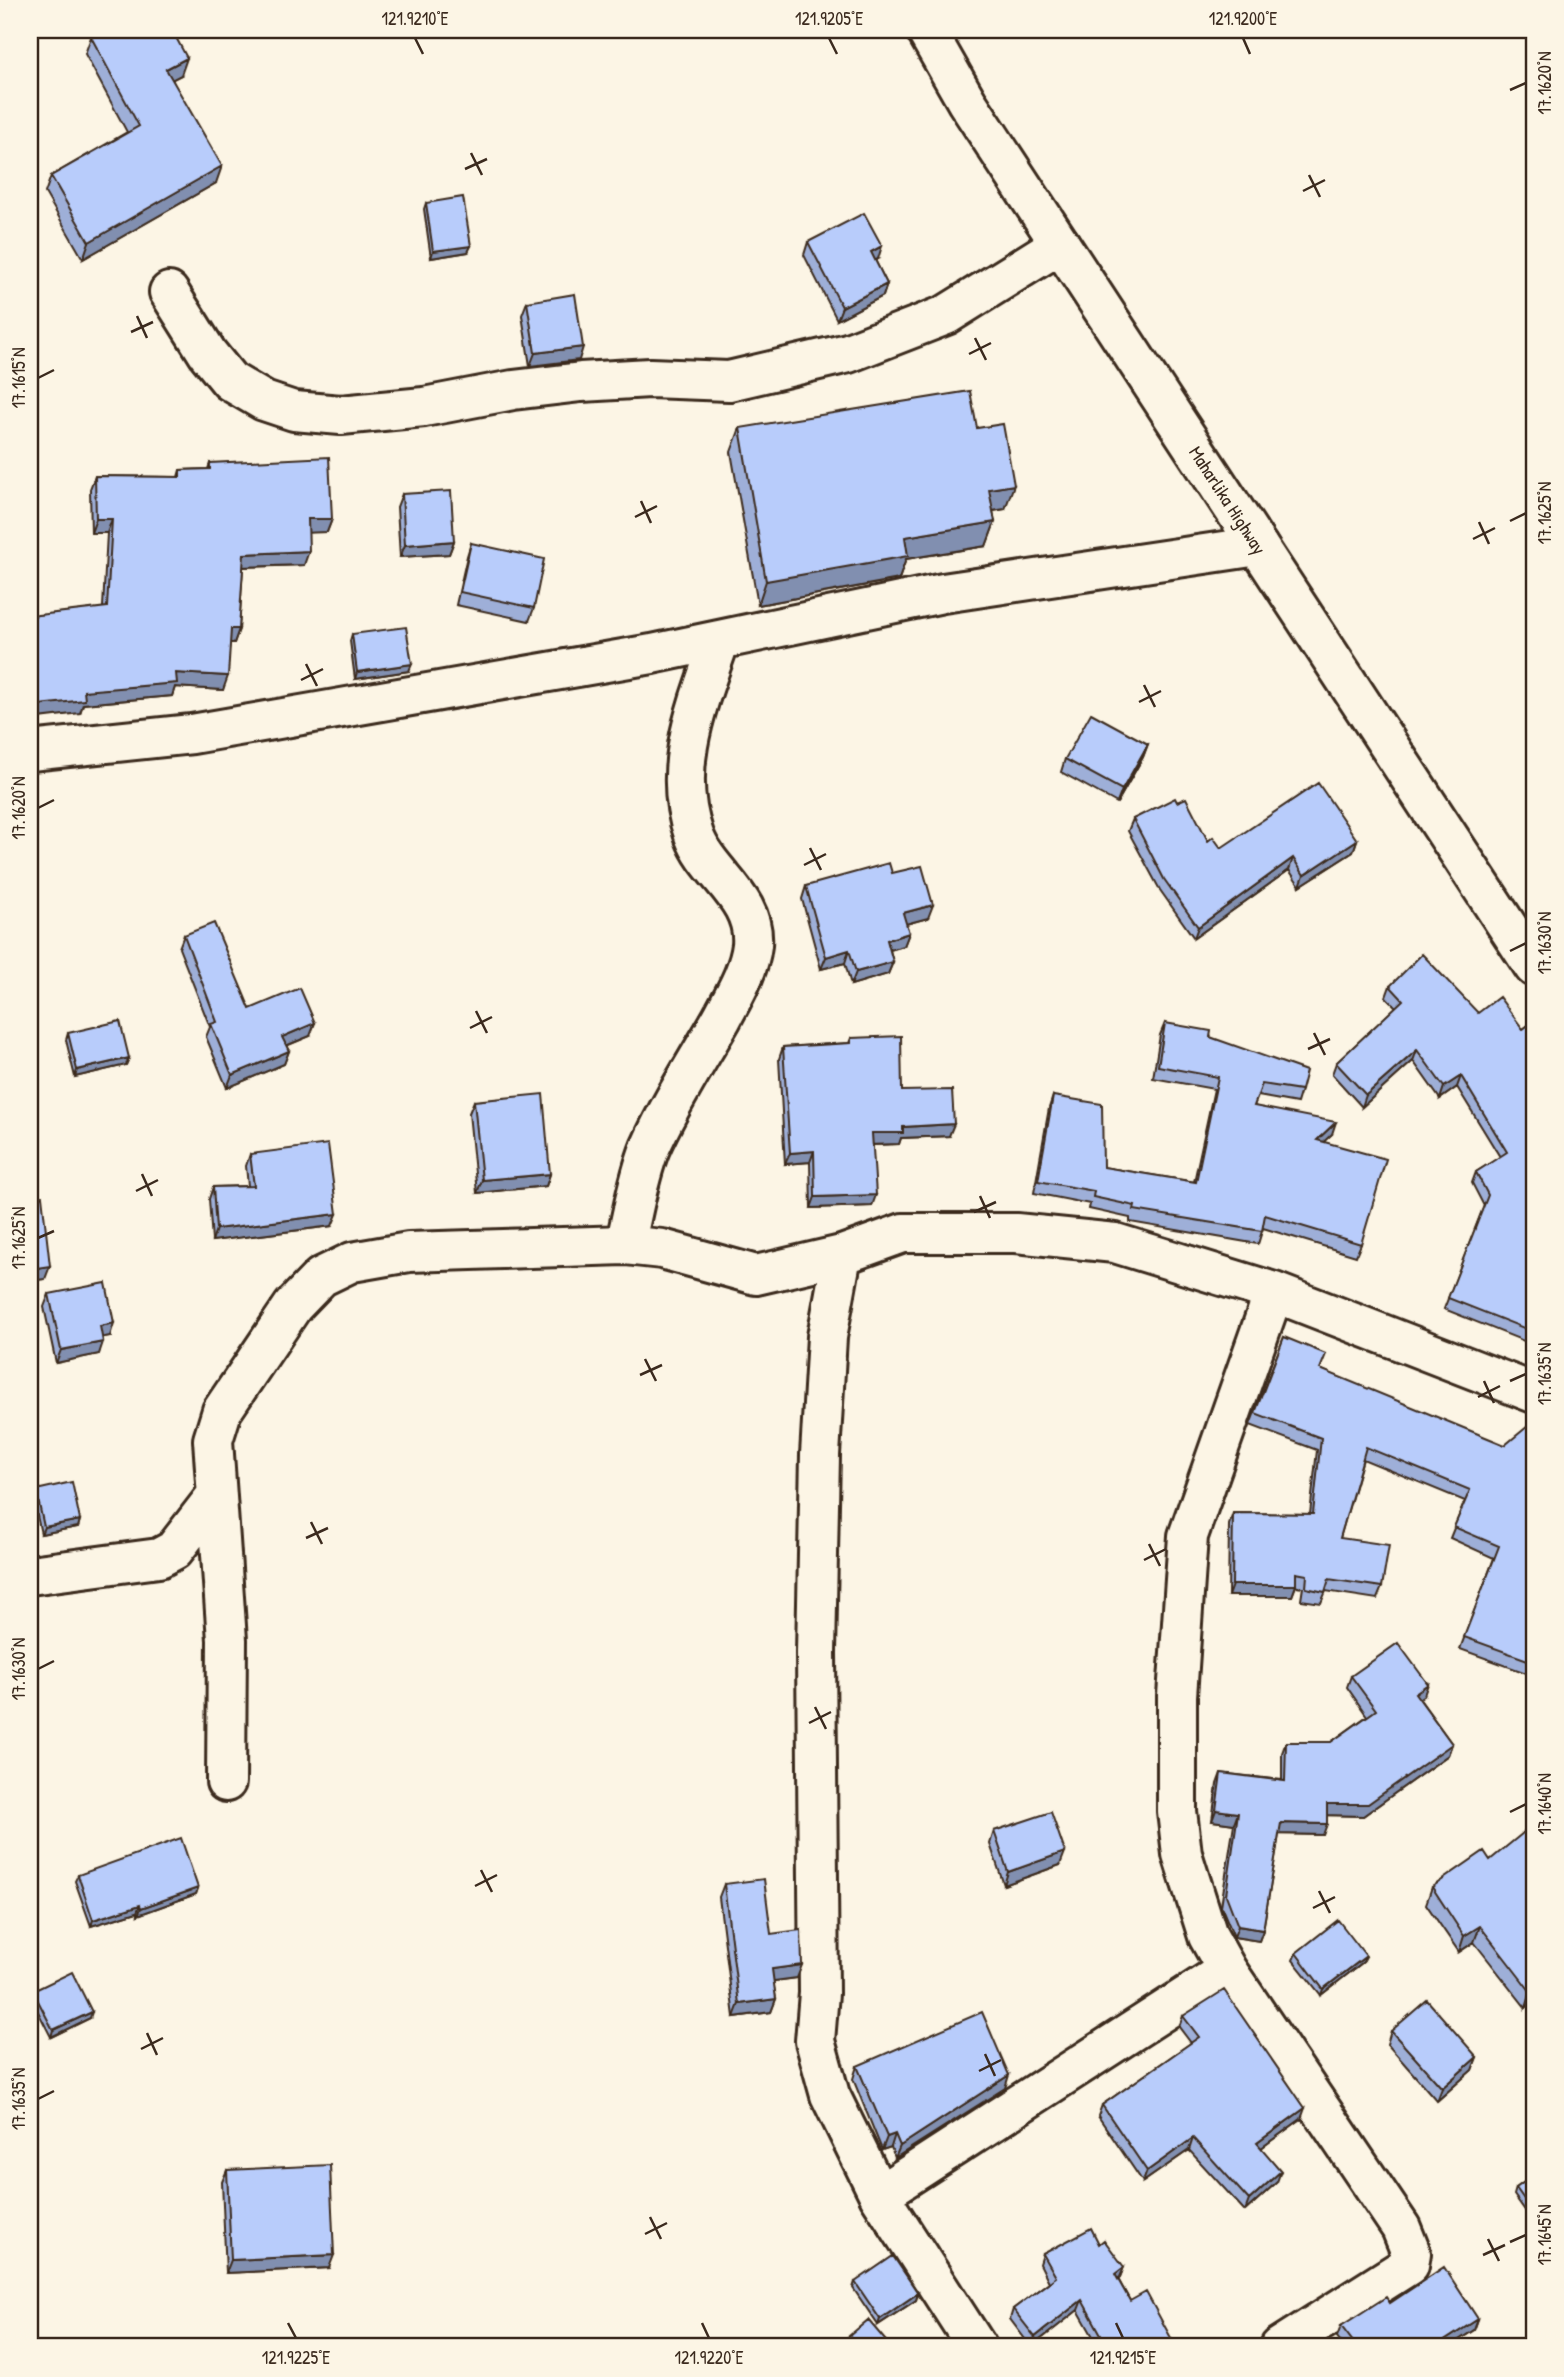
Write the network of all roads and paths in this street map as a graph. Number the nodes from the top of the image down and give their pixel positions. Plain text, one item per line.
1 (926, 30) edge
2 (1060, 244) junction
3 (169, 292) dead end
4 (1258, 546) junction
5 (720, 640) junction
6 (30, 751) edge
7 (1534, 967) edge
8 (625, 1245) junction
9 (842, 1255) junction
10 (1274, 1292) junction
11 (1534, 1393) edge
12 (215, 1497) junction
13 (30, 1575) edge
14 (226, 1782) dead end
15 (1227, 1969) junction
16 (879, 2195) junction
17 (977, 2347) edge
18 (1280, 2347) edge

1 - 2 main road, Maharlika Highway
2 - 3 main road
2 - 4 main road, Maharlika Highway
4 - 5 main road
4 - 7 main road, Maharlika Highway
5 - 6 main road
5 - 8 main road
8 - 9 main road
8 - 12 main road
9 - 10 main road
9 - 16 main road
10 - 11 main road
10 - 15 main road
12 - 13 main road
12 - 14 main road
15 - 16 main road
15 - 18 main road
16 - 17 main road

